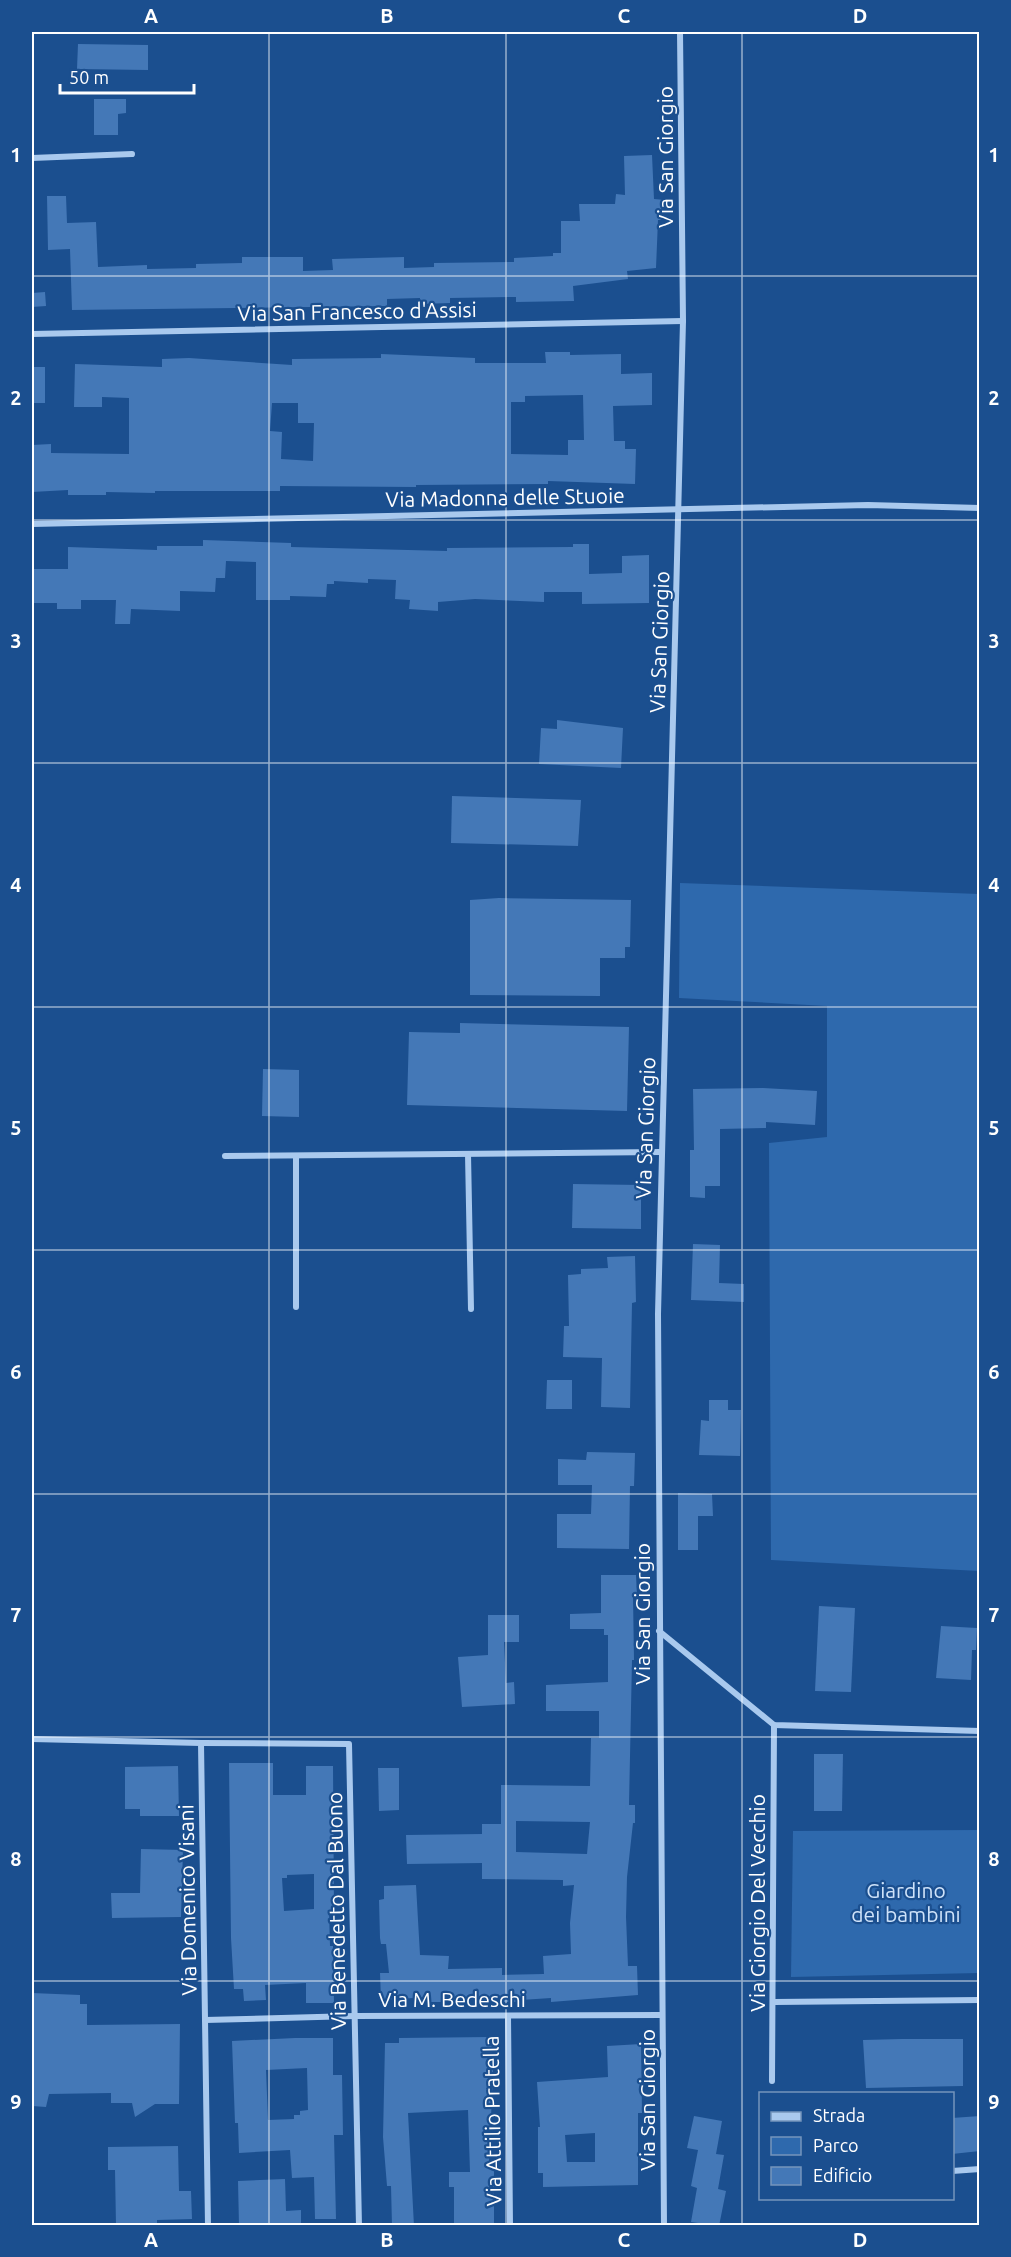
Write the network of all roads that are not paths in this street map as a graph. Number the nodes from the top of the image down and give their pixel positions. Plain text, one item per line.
1 (680, 32) edge
2 (132, 154) dead end
3 (32, 158) edge
4 (683, 321) junction
5 (32, 334) edge
6 (980, 508) edge
7 (679, 510) junction
8 (32, 524) edge
9 (661, 1152) junction
10 (468, 1154) junction
11 (225, 1156) dead end
12 (296, 1156) junction
13 (296, 1307) dead end
14 (471, 1309) dead end
15 (659, 1631) junction
16 (774, 1725) junction
17 (980, 1731) edge
18 (32, 1739) edge
19 (201, 1743) junction
20 (980, 2000) edge
21 (774, 2002) junction
22 (662, 2015) junction
23 (354, 2016) junction
24 (508, 2016) junction
25 (205, 2020) junction
26 (772, 2081) dead end
27 (980, 2169) edge
28 (954, 2171) edge
29 (208, 2226) edge
30 (359, 2226) edge
31 (510, 2226) edge
32 (664, 2226) edge

1 - 4 street, Via San Giorgio
2 - 3 street
4 - 5 street, Via San Francesco d'Assisi
4 - 7 street, Via San Giorgio
6 - 7 street, Via Madonna delle Stuoie
7 - 8 street, Via Madonna delle Stuoie
7 - 9 street, Via San Giorgio
9 - 10 street
9 - 15 street, Via San Giorgio
10 - 12 street
10 - 14 street
11 - 12 street
12 - 13 street
15 - 16 street
15 - 22 street, Via San Giorgio
16 - 17 street
16 - 21 street, Via Giorgio Del Vecchio
18 - 19 street
19 - 23 street, Via Benedetto Dal Buono
19 - 25 street, Via Domenico Visani
20 - 21 street
21 - 26 street, Via Giorgio Del Vecchio
22 - 24 street, Via M. Bedeschi
22 - 32 street, Via San Giorgio
23 - 24 street, Via M. Bedeschi
23 - 25 street, Via M. Bedeschi
23 - 30 street, Via Benedetto Dal Buono
24 - 31 street, Via Attilio Pratella
25 - 29 street, Via Domenico Visani
27 - 28 street

